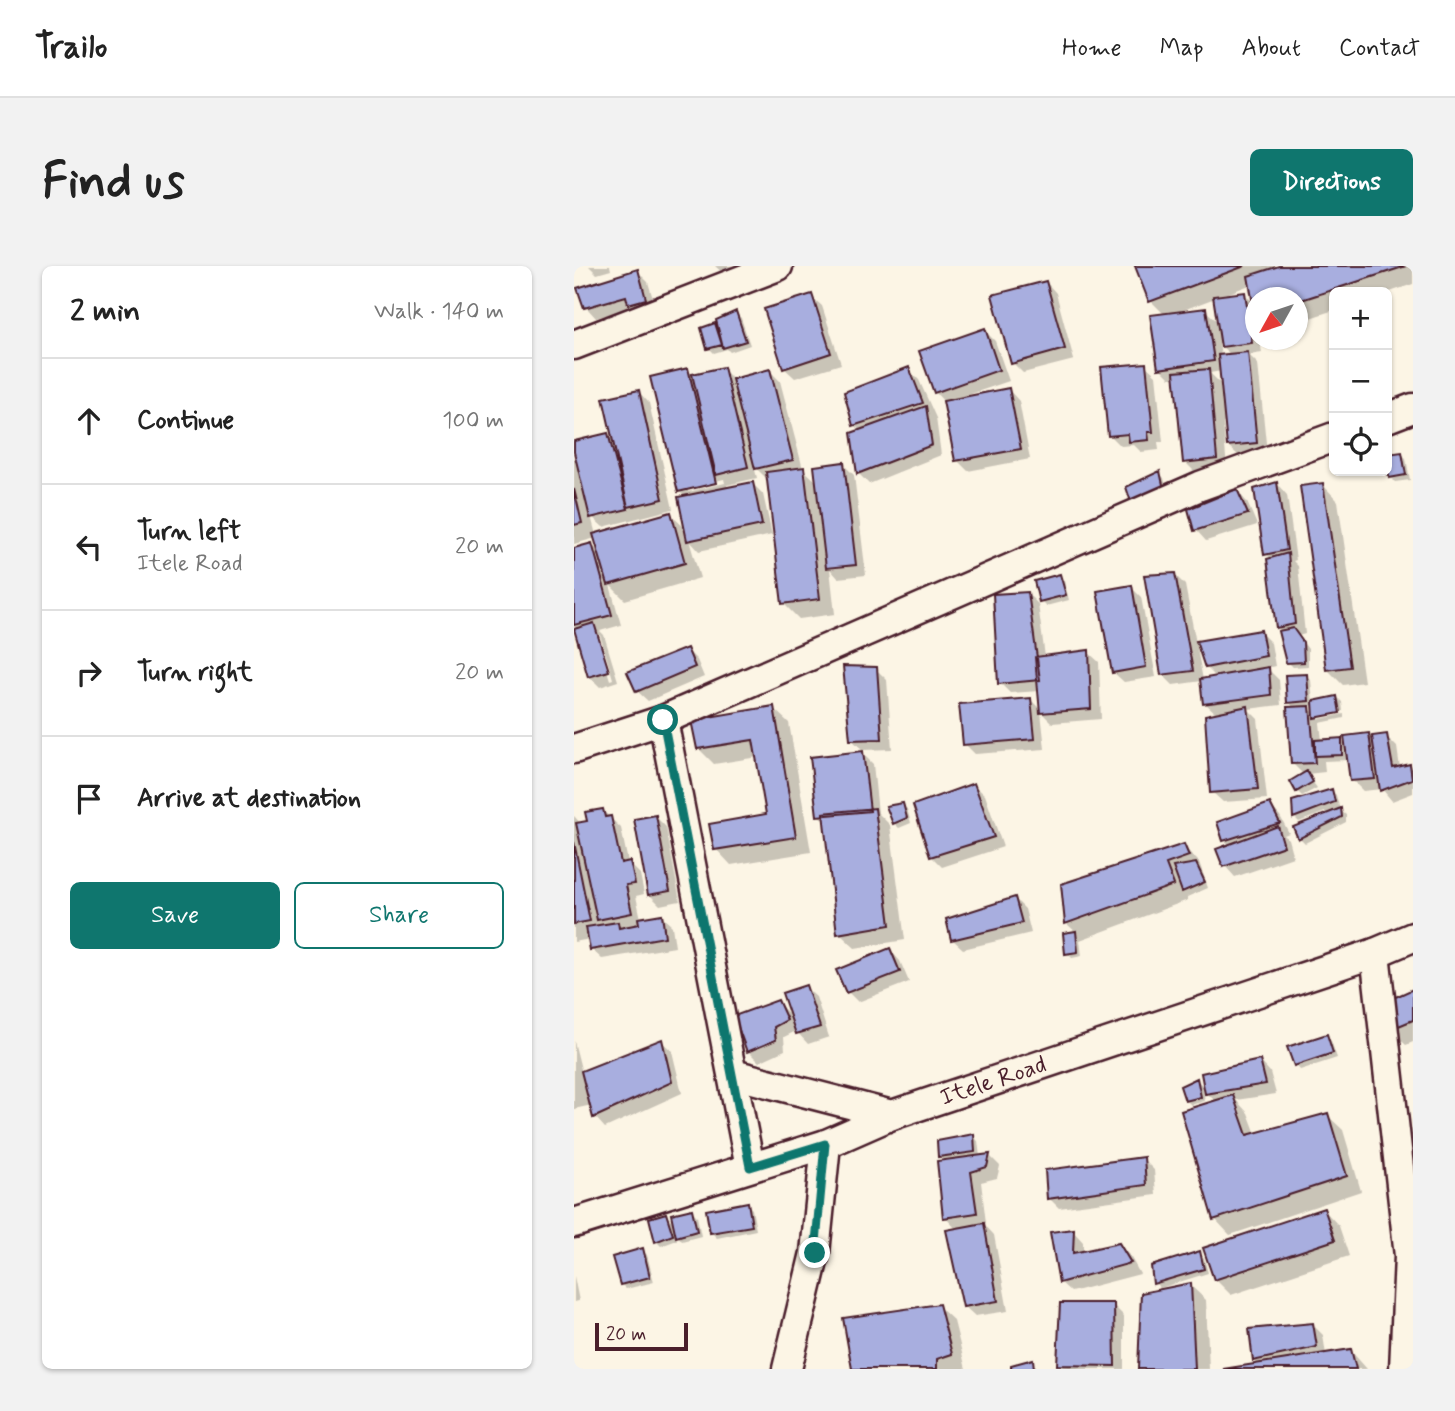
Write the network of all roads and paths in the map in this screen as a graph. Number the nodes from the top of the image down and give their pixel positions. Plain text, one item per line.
1 (778, 266) edge
2 (574, 345) edge
3 (1413, 408) edge
4 (1392, 416) edge
5 (1329, 439) edge
6 (663, 720) junction
7 (574, 749) edge
8 (1413, 936) edge
9 (1375, 953) junction
10 (733, 1074) junction
11 (892, 1115) junction
12 (825, 1144) junction
13 (750, 1167) junction
14 (574, 1223) edge
15 (788, 1369) edge
16 (1404, 1369) edge

1 - 2 street
3 - 4 street
5 - 6 street
6 - 7 street
6 - 10 street
8 - 9 street, Itele Road
9 - 11 street, Itele Road
9 - 16 street
10 - 11 street
10 - 13 street
11 - 12 street, Itele Road
12 - 13 street, Itele Road
12 - 15 street
13 - 14 street, Itele Road

